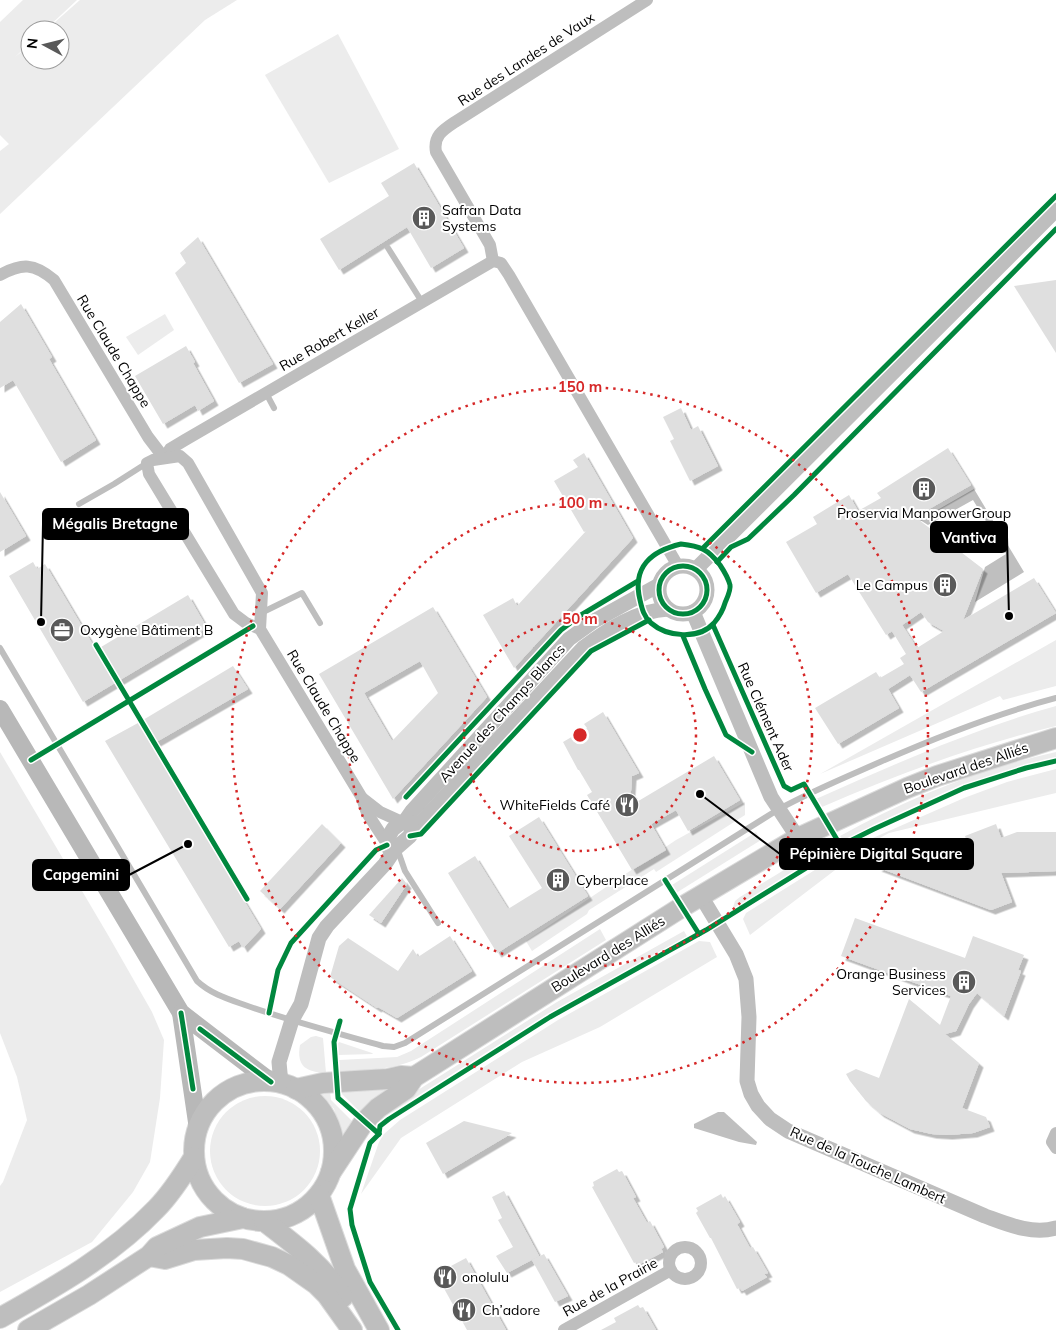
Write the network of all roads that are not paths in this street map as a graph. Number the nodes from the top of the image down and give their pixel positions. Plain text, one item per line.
1 (647, 0) edge
2 (1056, 210) edge
3 (388, 248) dead end
4 (493, 260) junction
5 (0, 275) edge
6 (422, 302) junction
7 (266, 393) junction
8 (274, 408) dead end
9 (164, 458) junction
10 (147, 463) junction
11 (79, 504) dead end
12 (678, 566) junction
13 (696, 569) junction
14 (659, 585) junction
15 (668, 609) junction
16 (693, 612) junction
17 (261, 613) junction
18 (320, 623) dead end
19 (260, 629) junction
20 (0, 648) edge
21 (1056, 698) edge
22 (0, 709) edge
23 (1056, 738) edge
24 (362, 798) junction
25 (779, 809) junction
26 (406, 825) junction
27 (798, 838) junction
28 (393, 846) junction
29 (701, 896) junction
30 (438, 923) dead end
31 (181, 1013) junction
32 (292, 1020) junction
33 (414, 1077) junction
34 (282, 1085) junction
35 (198, 1129) junction
36 (1056, 1133) edge
37 (1056, 1148) edge
38 (194, 1157) junction
39 (331, 1172) junction
40 (319, 1194) junction
41 (243, 1218) junction
42 (264, 1221) junction
43 (1056, 1228) edge
44 (149, 1256) junction
45 (671, 1270) dead end
46 (0, 1318) edge
47 (583, 1325) edge
48 (28, 1330) edge
49 (352, 1330) edge
50 (363, 1330) edge
51 (379, 1330) edge
52 (564, 1330) edge

1 - 4 street, Rue des Landes de Vaux
2 - 13 street
3 - 6 lane
4 - 6 street, Rue Robert Keller
4 - 12 street
5 - 9 street, Rue Claude Chappe
6 - 7 street, Rue Robert Keller
7 - 8 lane
7 - 9 street, Rue Robert Keller
9 - 10 street
9 - 17 street
10 - 11 lane
10 - 19 street
12 - 13 street
12 - 14 street
13 - 16 street
14 - 15 street
14 - 26 street, Avenue des Champs Blancs
15 - 16 street
15 - 26 street, Avenue des Champs Blancs
16 - 25 street, Rue Clément Ader
17 - 18 lane
17 - 19 street
19 - 24 street, Rue Claude Chappe
20 - 32 lane
21 - 25 lane
22 - 31 main road
23 - 27 main road, Boulevard des Alliés
24 - 26 street, Rue Claude Chappe
24 - 28 street, Rue Claude Chappe
25 - 27 street, Rue Clément Ader
25 - 32 lane
26 - 28 street
27 - 29 main road, Boulevard des Alliés
28 - 30 lane
28 - 32 street
29 - 33 main road, Boulevard des Alliés
29 - 43 street, Rue de la Touche Lambert
31 - 34 main road
31 - 35 main road
32 - 34 street
33 - 34 main road, Boulevard des Alliés
33 - 39 main road, Boulevard des Alliés
34 - 35 main road
34 - 39 main road
35 - 38 main road
36 - 37 street
38 - 41 main road
38 - 46 main road
39 - 40 main road
40 - 42 main road
40 - 51 main road
41 - 42 main road
41 - 44 main road
42 - 50 main road
44 - 48 main road
44 - 49 main road
45 - 47 street, Rue de la Prairie
47 - 52 street, Rue de la Prairie

